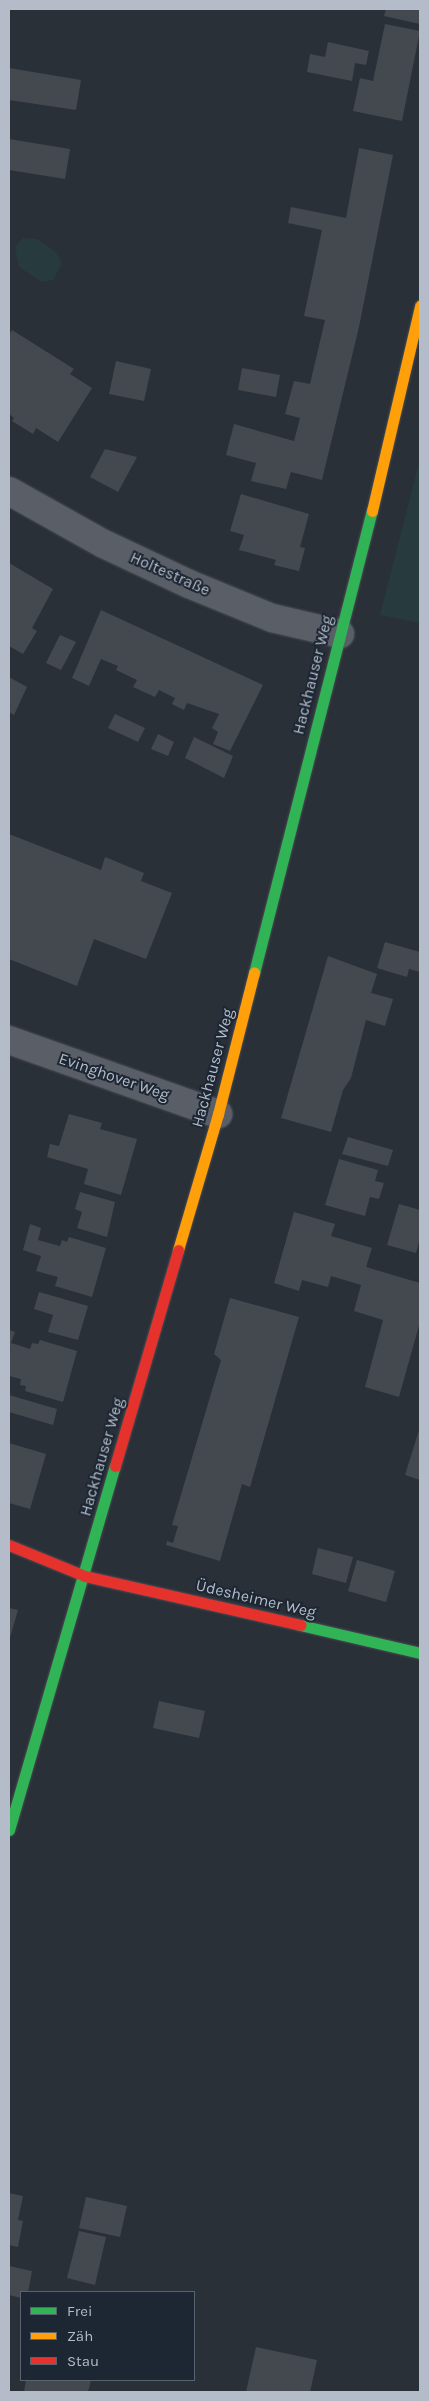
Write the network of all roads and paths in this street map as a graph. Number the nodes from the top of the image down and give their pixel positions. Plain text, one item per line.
1 (420, 306) edge
2 (9, 491) edge
3 (340, 634) junction
4 (9, 1040) edge
5 (218, 1114) junction
6 (9, 1545) edge
7 (84, 1576) junction
8 (420, 1653) edge
9 (9, 1830) edge

1 - 3 street, Hackhauser Weg
2 - 3 street, Holtestraße
3 - 5 street, Hackhauser Weg
4 - 5 street, Evinghover Weg
5 - 7 street, Hackhauser Weg
6 - 7 street, Üdesheimer Weg
7 - 8 street, Üdesheimer Weg
7 - 9 street, Hackhauser Weg

